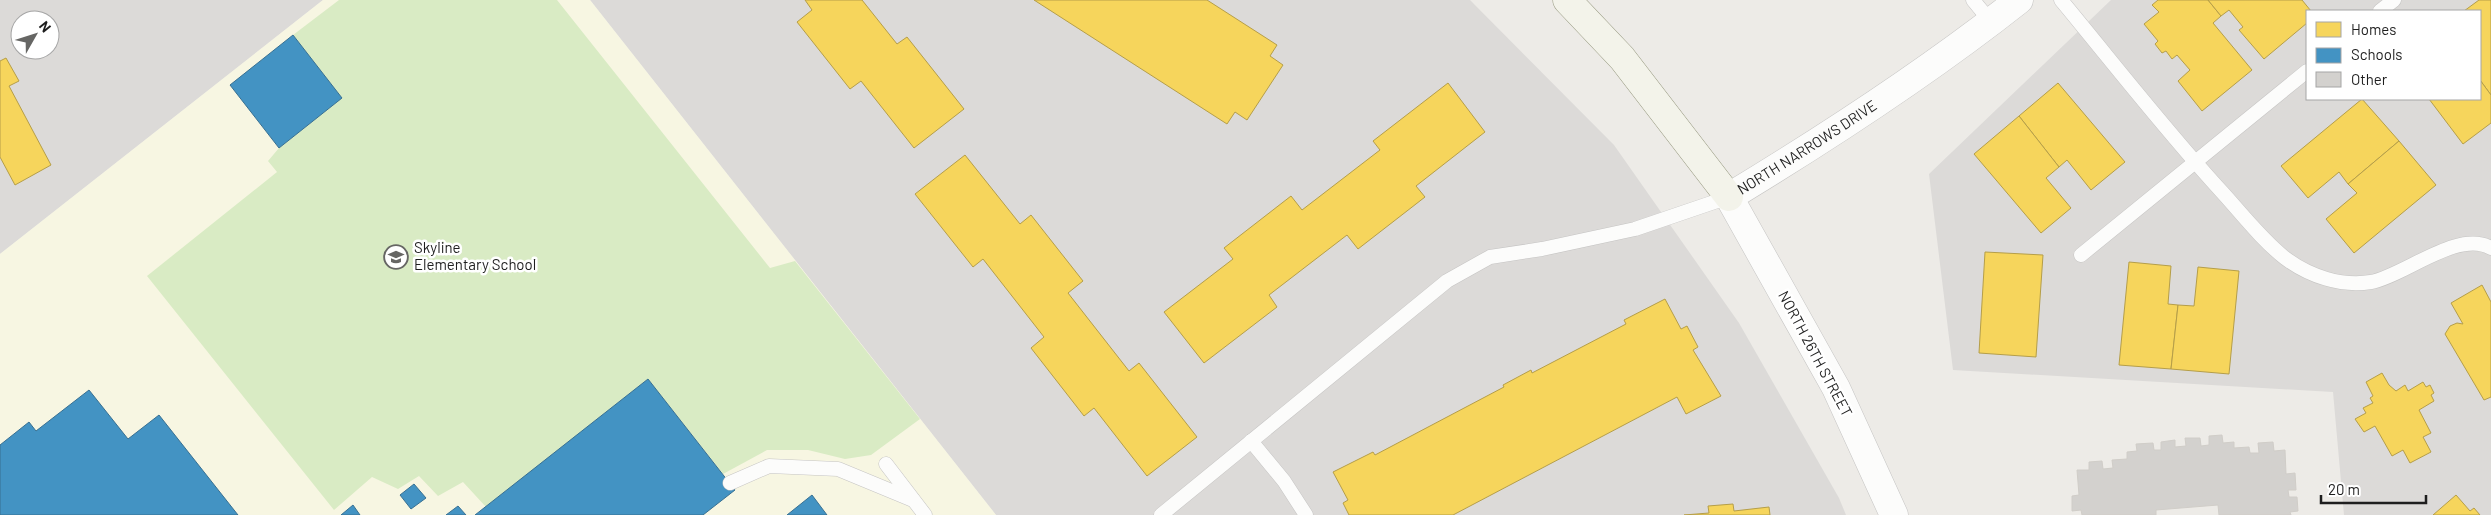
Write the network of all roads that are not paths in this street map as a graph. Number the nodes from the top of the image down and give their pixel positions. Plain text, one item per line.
1 (1567, 0) edge
2 (1973, 0) edge
3 (2019, 0) edge
4 (2061, 0) edge
5 (2394, 0) edge
6 (2381, 10) edge
7 (1991, 22) junction
8 (2306, 72) edge
9 (2195, 163) junction
10 (1729, 197) junction
11 (2491, 248) edge
12 (2082, 256) dead end
13 (1251, 442) junction
14 (886, 464) dead end
15 (730, 483) dead end
16 (913, 500) junction
17 (925, 515) edge
18 (1161, 515) edge
19 (1306, 515) edge
20 (1894, 515) edge

1 - 10 main road, NORTH NARROWS DRIVE
2 - 7 lane
3 - 7 street, NORTH NARROWS DRIVE
4 - 9 lane
5 - 6 lane
7 - 10 street, NORTH NARROWS DRIVE
8 - 9 lane
9 - 11 lane
9 - 12 lane
10 - 13 lane
10 - 20 street, NORTH 26TH STREET
13 - 18 lane
13 - 19 lane
14 - 16 lane
15 - 16 lane
16 - 17 lane

